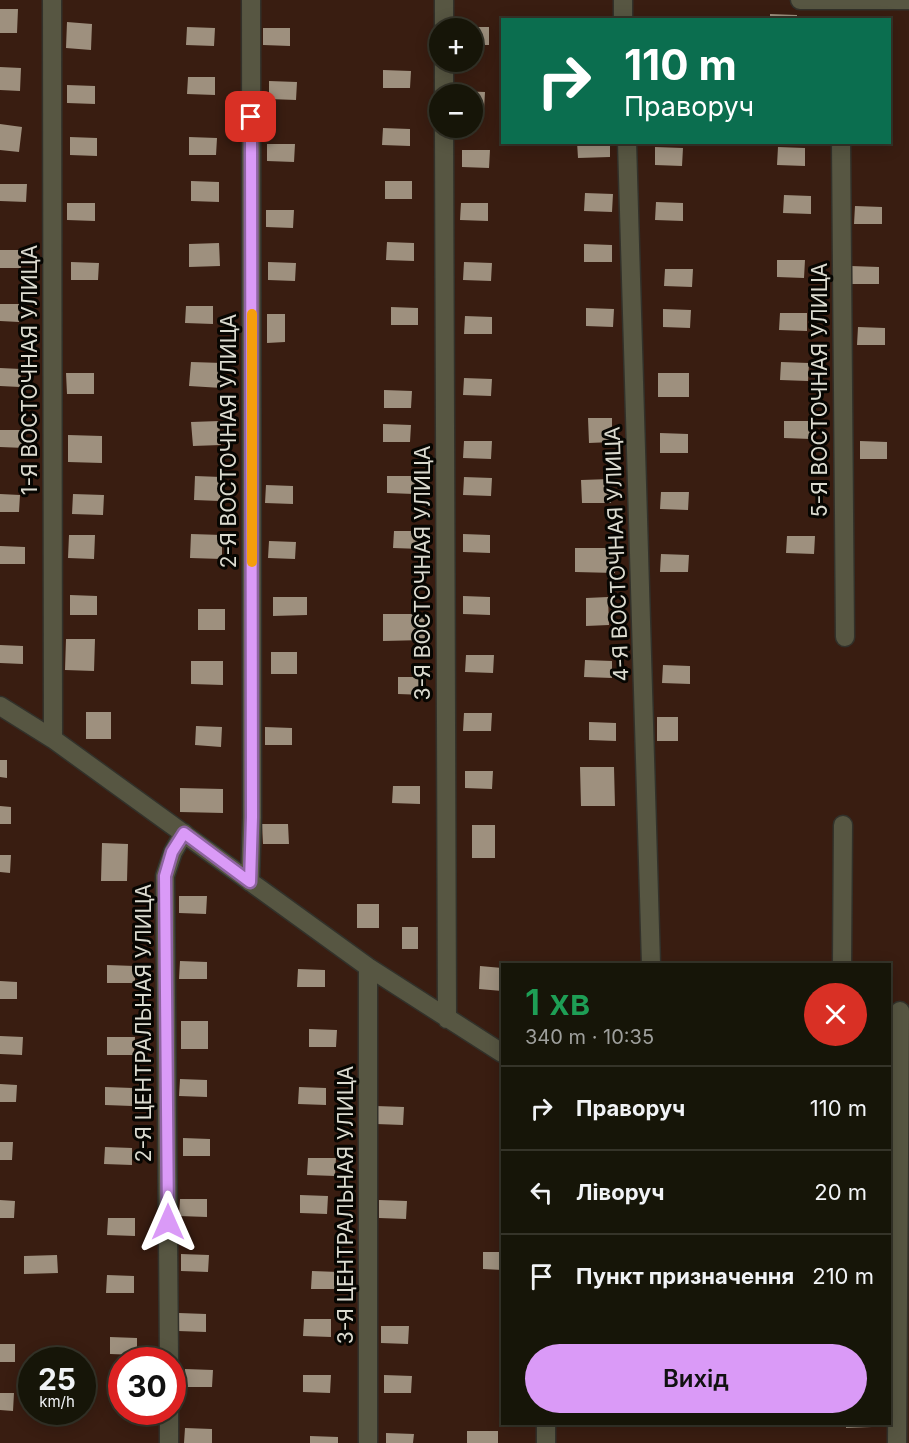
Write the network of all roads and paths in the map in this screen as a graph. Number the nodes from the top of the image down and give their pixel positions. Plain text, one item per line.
1 (52, 0) edge
2 (251, 0) edge
3 (444, 0) edge
4 (623, 0) edge
5 (800, 0) edge
6 (909, 0) edge
7 (840, 1) edge
8 (444, 18) edge
9 (623, 18) edge
10 (840, 18) edge
11 (444, 138) edge
12 (627, 144) edge
13 (841, 144) edge
14 (845, 637) dead end
15 (0, 706) edge
16 (53, 740) junction
17 (843, 825) dead end
18 (184, 833) junction
19 (250, 882) junction
20 (651, 963) edge
21 (843, 963) edge
22 (368, 967) junction
23 (899, 1011) edge
24 (447, 1019) junction
25 (501, 1052) edge
26 (894, 1317) edge
27 (169, 1347) edge
28 (169, 1425) edge
29 (546, 1425) edge
30 (169, 1443) edge
31 (368, 1443) edge
32 (546, 1443) edge
33 (897, 1443) edge

1 - 16 street, 1-Я ВОСТОЧНАЯ УЛИЦА
2 - 19 street, 2-Я ВОСТОЧНАЯ УЛИЦА
3 - 8 street
4 - 9 street
5 - 7 street
6 - 7 street
7 - 10 street
11 - 24 street, 3-Я ВОСТОЧНАЯ УЛИЦА
12 - 20 street, 4-Я ВОСТОЧНАЯ УЛИЦА
13 - 14 street, 5-Я ВОСТОЧНАЯ УЛИЦА
15 - 16 street
16 - 18 street
17 - 21 street
18 - 19 street
18 - 27 street, 2-Я ЦЕНТРАЛЬНАЯ УЛИЦА
19 - 22 street
22 - 24 street
22 - 31 street, 3-Я ЦЕНТРАЛЬНАЯ УЛИЦА
23 - 26 street
24 - 25 street
26 - 33 street
28 - 30 street
29 - 32 street

